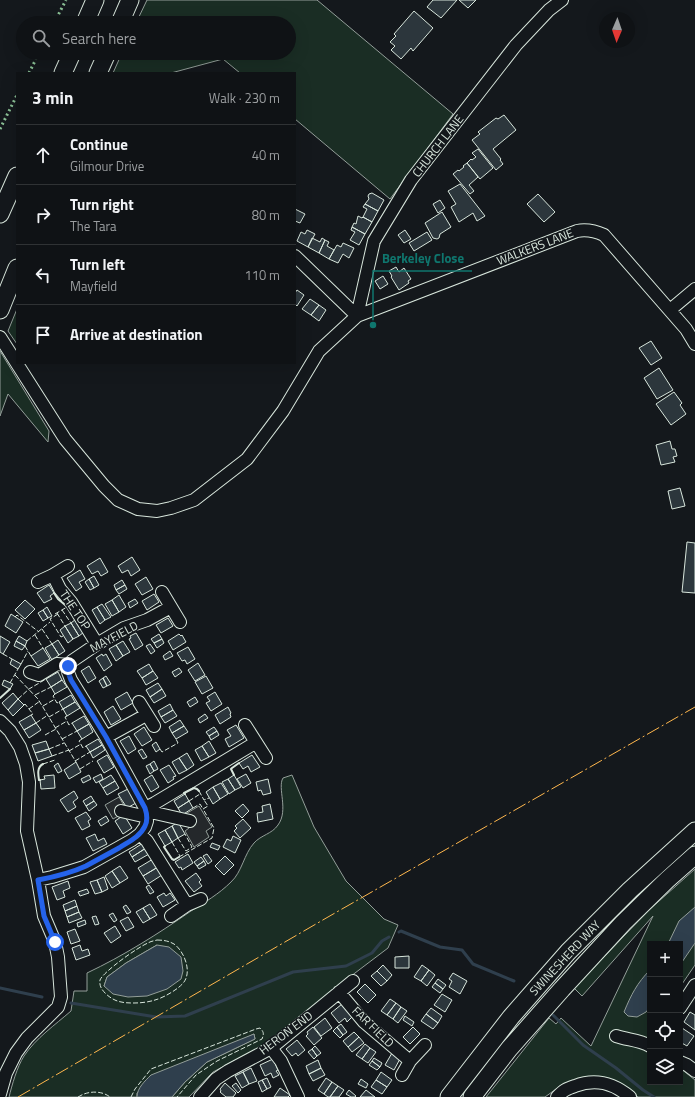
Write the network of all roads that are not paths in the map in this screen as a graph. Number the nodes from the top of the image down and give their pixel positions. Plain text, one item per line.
1 (95, 0) edge
2 (130, 0) edge
3 (562, 0) edge
4 (88, 16) edge
5 (123, 16) edge
6 (69, 60) edge
7 (104, 60) edge
8 (63, 72) edge
9 (98, 72) edge
10 (16, 178) edge
11 (0, 214) edge
12 (296, 257) edge
13 (16, 270) edge
14 (695, 289) edge
15 (0, 310) edge
16 (670, 310) junction
17 (357, 316) junction
18 (0, 337) edge
19 (695, 344) edge
20 (16, 362) edge
21 (17, 364) edge
22 (68, 566) dead end
23 (53, 576) junction
24 (38, 582) dead end
25 (162, 592) dead end
26 (171, 607) junction
27 (180, 622) dead end
28 (97, 644) junction
29 (69, 665) junction
30 (30, 672) dead end
31 (139, 702) dead end
32 (146, 715) junction
33 (0, 721) edge
34 (245, 725) dead end
35 (154, 726) dead end
36 (106, 737) junction
37 (255, 743) junction
38 (266, 758) dead end
39 (121, 811) dead end
40 (146, 812) junction
41 (190, 821) dead end
42 (695, 831) edge
43 (140, 834) junction
44 (695, 855) edge
45 (38, 880) junction
46 (201, 899) dead end
47 (187, 905) junction
48 (171, 916) dead end
49 (353, 981) dead end
50 (695, 985) edge
51 (339, 992) junction
52 (683, 1003) edge
53 (616, 1036) dead end
54 (425, 1045) dead end
55 (647, 1045) edge
56 (271, 1048) junction
57 (410, 1061) junction
58 (402, 1075) dead end
59 (0, 1094) edge
60 (200, 1097) edge
61 (298, 1097) edge
62 (449, 1097) edge
63 (472, 1097) edge
64 (557, 1097) edge
65 (630, 1097) edge

1 - 4 highway
2 - 5 highway
3 - 17 street, CHURCH LANE
6 - 8 highway
7 - 9 highway
10 - 11 highway
12 - 17 street
13 - 15 highway
14 - 16 street
16 - 17 street, WALKERS LANE
16 - 19 street, WALKERS LANE
17 - 21 street
18 - 20 street
22 - 23 street
23 - 24 street
23 - 28 street, THE TOP
25 - 26 street
26 - 27 street
26 - 28 street, MAYFIELD
28 - 29 street, MAYFIELD
29 - 30 street
29 - 36 street
31 - 32 street
32 - 35 street
32 - 36 street
33 - 45 street
34 - 37 street
36 - 40 street
37 - 38 street
37 - 40 street
39 - 40 street
40 - 41 street
40 - 43 street
42 - 62 highway, SWINESHERD WAY
43 - 45 street
43 - 47 street
44 - 63 highway, SWINESHERD WAY
45 - 59 street
46 - 47 street
47 - 48 street
49 - 51 street, HERON END
50 - 52 street
51 - 56 street, HERON END
51 - 57 street, FAR FIELD
53 - 55 street
54 - 57 street
56 - 60 street, HERON END
56 - 61 street
57 - 58 street
64 - 65 street

